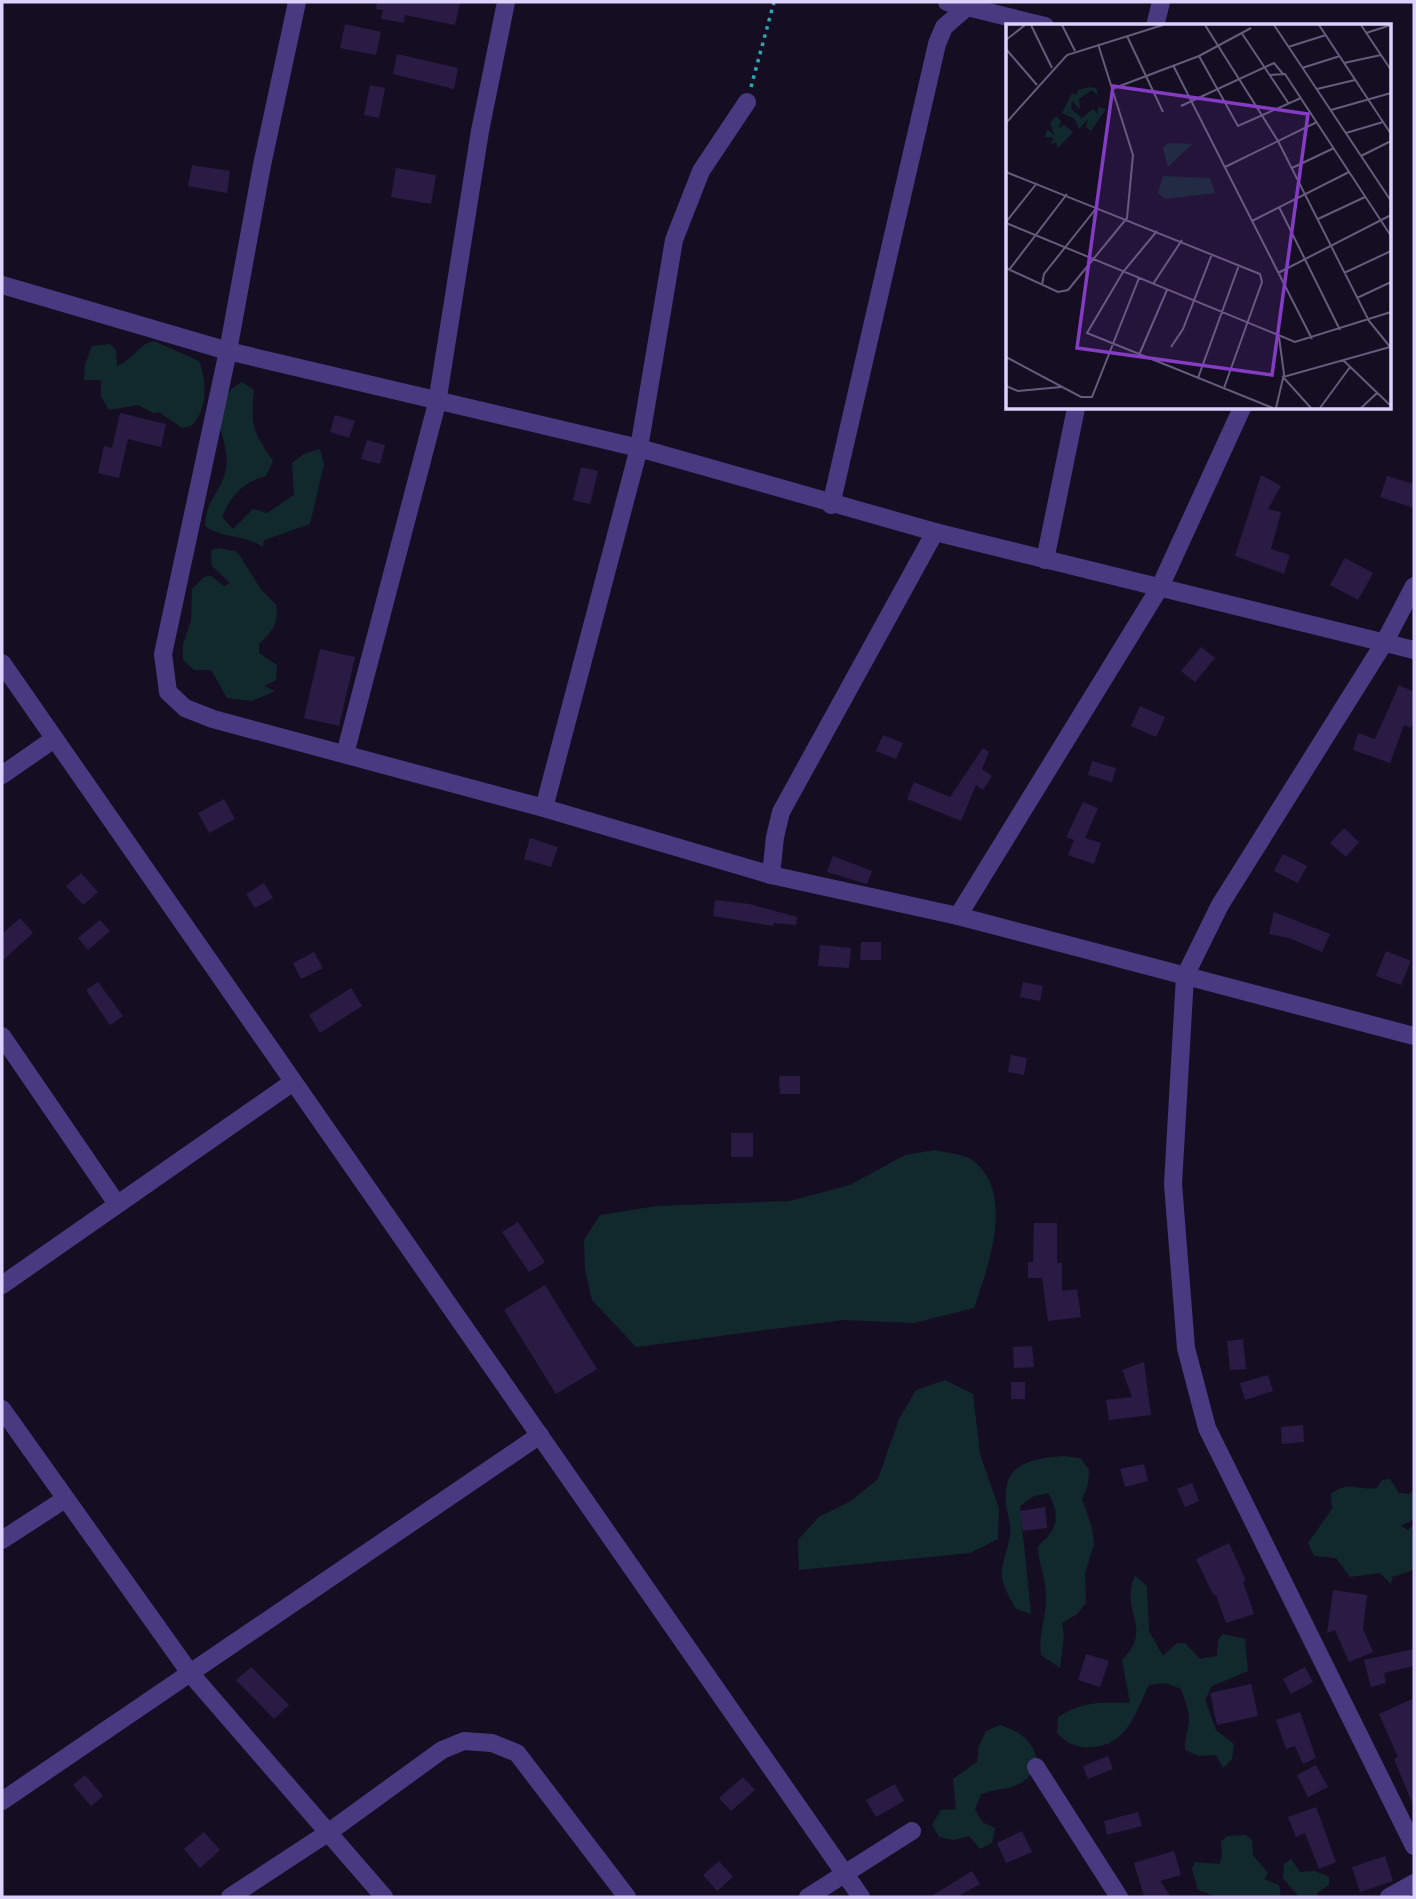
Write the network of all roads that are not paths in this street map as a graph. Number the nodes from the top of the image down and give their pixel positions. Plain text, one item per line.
1 (297, 2) edge
2 (506, 2) edge
3 (947, 2) edge
4 (1161, 2) edge
5 (967, 7) junction
6 (1037, 24) edge
7 (1156, 24) edge
8 (747, 102) road end
9 (2, 285) edge
10 (228, 351) junction
11 (437, 403) junction
12 (1076, 410) edge
13 (1241, 410) edge
14 (639, 449) junction
15 (831, 505) junction
16 (935, 532) junction
17 (1045, 560) junction
18 (1414, 586) edge
19 (1160, 587) junction
20 (1384, 643) junction
21 (1414, 650) edge
22 (2, 663) edge
23 (54, 739) junction
24 (345, 754) junction
25 (2, 775) edge
26 (544, 808) junction
27 (771, 875) junction
28 (958, 916) junction
29 (1185, 976) junction
30 (1412, 1031) edge
31 (2, 1036) edge
32 (293, 1082) junction
33 (117, 1204) junction
34 (2, 1285) edge
35 (2, 1409) edge
36 (540, 1435) junction
37 (65, 1499) junction
38 (2, 1540) edge
39 (190, 1673) junction
40 (1036, 1768) dead end
41 (2, 1801) edge
42 (912, 1831) dead end
43 (329, 1832) junction
44 (1414, 1846) edge
45 (845, 1874) junction
46 (1414, 1883) edge
47 (230, 1897) edge
48 (384, 1897) edge
49 (627, 1897) edge
50 (808, 1897) edge
51 (861, 1897) edge
52 (1119, 1897) edge
53 (1389, 1897) edge

1 - 10 street
2 - 11 street
3 - 5 street
4 - 7 street
5 - 6 street
5 - 15 street
8 - 14 street
9 - 10 street
10 - 11 street
10 - 24 street
11 - 14 street
11 - 24 street
12 - 17 street
13 - 19 street
14 - 15 street
14 - 26 street
15 - 16 street
16 - 17 street
16 - 27 street
17 - 19 street
18 - 20 street
19 - 20 street
19 - 28 street
20 - 21 street
20 - 29 street
22 - 23 street
23 - 25 street
23 - 32 street
24 - 26 street
26 - 27 street
27 - 28 street
28 - 29 street
29 - 30 street
29 - 44 street
31 - 33 street
32 - 33 street
32 - 36 street
33 - 34 street
35 - 37 street
36 - 39 street
36 - 45 street
37 - 38 street
37 - 39 street
39 - 41 street
39 - 43 street
40 - 52 street
42 - 45 street
43 - 47 street
43 - 48 street
43 - 49 street
45 - 50 street
45 - 51 street
46 - 53 street

